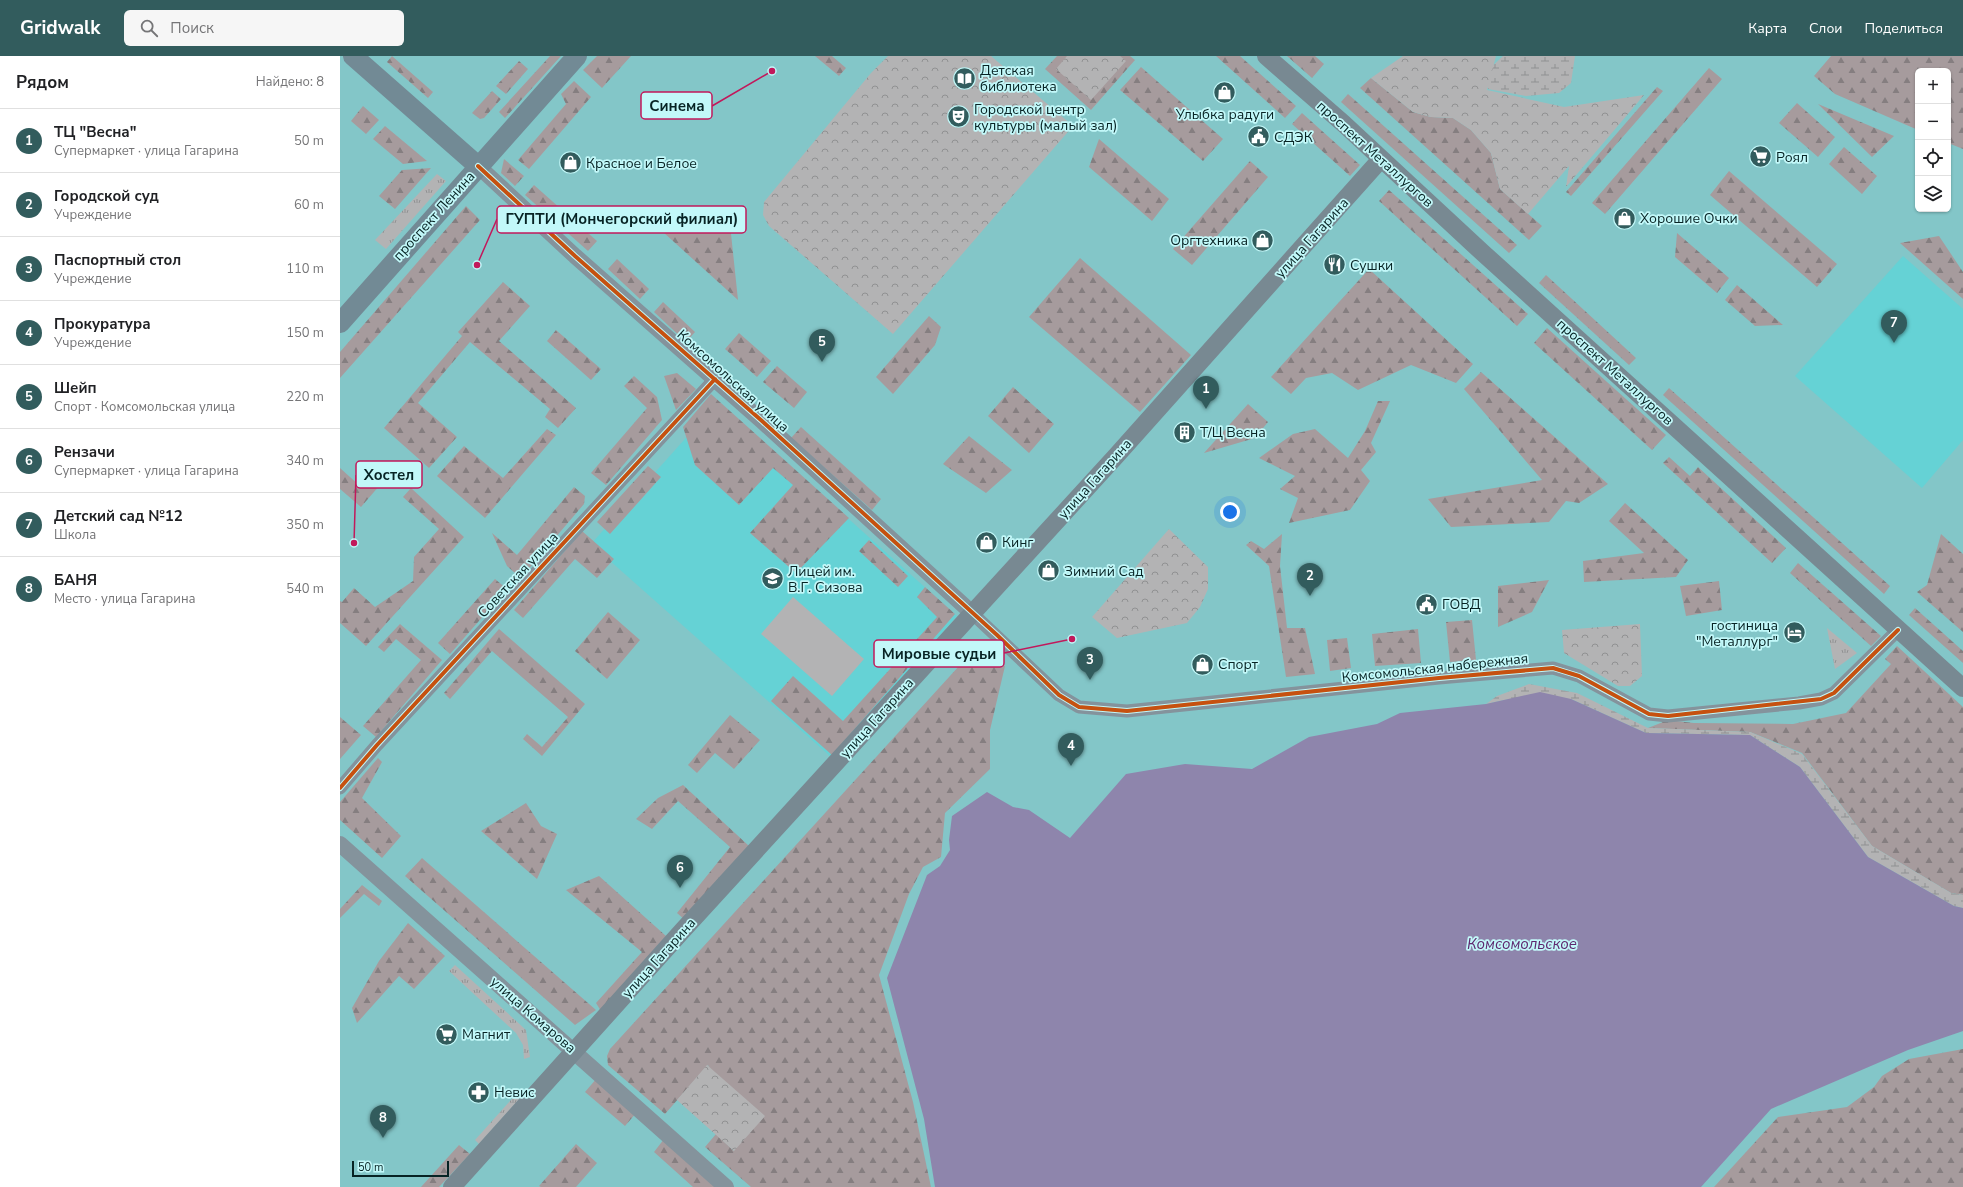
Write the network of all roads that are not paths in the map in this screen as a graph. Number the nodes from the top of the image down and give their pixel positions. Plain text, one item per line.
1 (353, 56) edge
2 (577, 56) edge
3 (1266, 56) edge
4 (1381, 160) junction
5 (478, 166) junction
6 (340, 323) edge
7 (715, 379) junction
8 (972, 613) junction
9 (1898, 630) junction
10 (1963, 688) edge
11 (340, 788) edge
12 (340, 844) edge
13 (575, 1052) junction
14 (452, 1187) edge
15 (726, 1187) edge

1 - 5 main road, Комсомольская улица
2 - 5 main road, проспект Ленина
3 - 4 main road, проспект Металлургов
4 - 8 main road, улица Гагарина
4 - 9 main road, проспект Металлургов
5 - 6 main road, проспект Ленина
5 - 7 street, Комсомольская улица
7 - 8 street, Комсомольская улица
7 - 11 street, Советская улица
8 - 9 street, Комсомольская набережная
8 - 13 main road, улица Гагарина
9 - 10 main road, проспект Металлургов
12 - 13 street, улица Комарова
13 - 14 main road, улица Гагарина
13 - 15 street, улица Комарова

